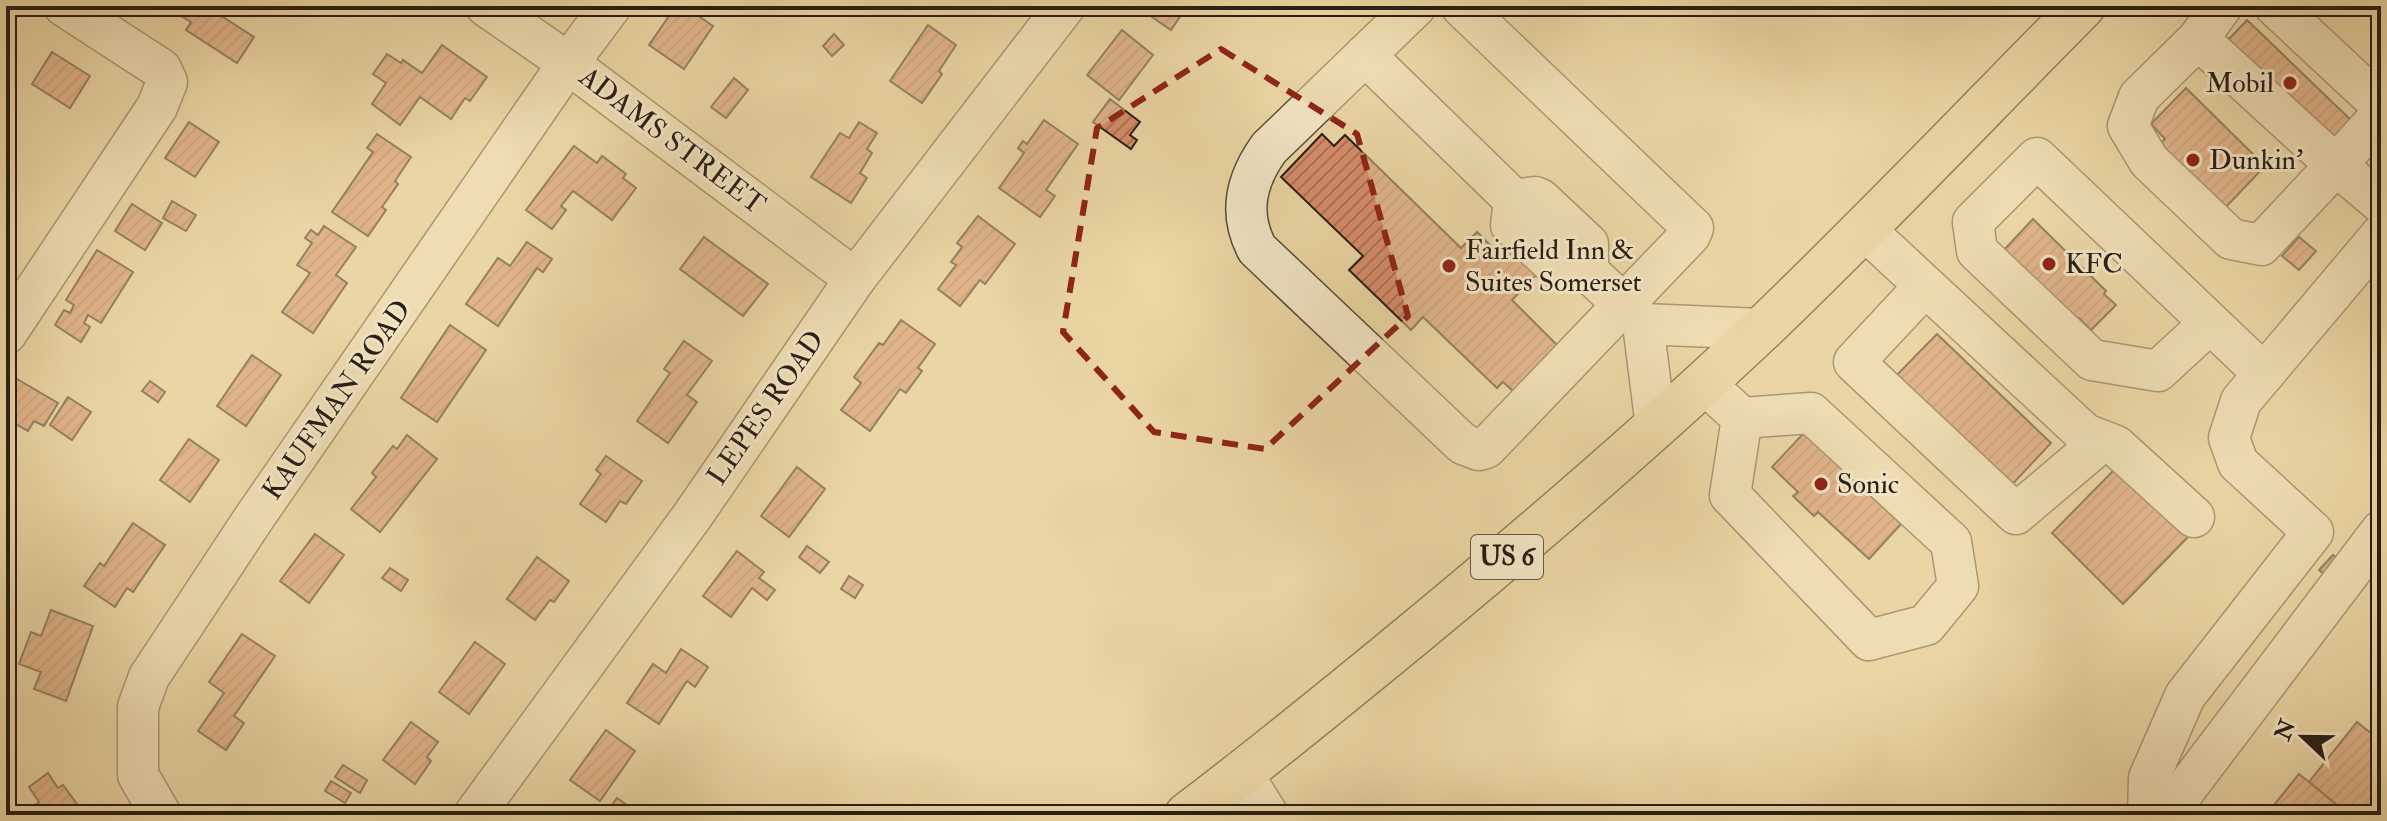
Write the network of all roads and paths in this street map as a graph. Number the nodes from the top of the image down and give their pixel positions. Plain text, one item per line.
1 (64, 6) edge
2 (486, 6) edge
3 (611, 6) edge
4 (1065, 6) edge
5 (1416, 6) edge
6 (1461, 6) edge
7 (2083, 6) edge
8 (2222, 6) edge
9 (2275, 6) edge
10 (2198, 39) junction
11 (1365, 55) junction
12 (569, 63) junction
13 (2377, 94) edge
14 (2336, 165) junction
15 (2381, 203) edge
16 (1864, 229) junction
17 (2381, 235) edge
18 (855, 279) junction
19 (1925, 286) junction
20 (1633, 314) junction
21 (2210, 323) junction
22 (1762, 329) junction
23 (6, 334) edge
24 (2264, 374) junction
25 (1704, 383) junction
26 (1742, 418) junction
27 (1656, 427) junction
28 (2102, 441) junction
29 (2194, 517) dead end
30 (2381, 530) edge
31 (2313, 532) junction
32 (1242, 773) junction
33 (161, 815) edge
34 (474, 815) edge
35 (1187, 815) edge
36 (1268, 815) edge
37 (2148, 815) edge
38 (2166, 815) edge

1 - 23 street
2 - 12 street, ADAMS STREET
3 - 12 street, KAUFMAN ROAD
4 - 18 street, LEPES ROAD
5 - 11 street
6 - 20 street
7 - 16 main road, US 6
8 - 10 street
9 - 13 street
10 - 14 street
10 - 14 street
11 - 20 street
11 - 20 street
12 - 18 street, ADAMS STREET
12 - 33 street, KAUFMAN ROAD
13 - 14 street
14 - 15 street
16 - 19 street
16 - 22 main road, US 6
17 - 24 street
18 - 34 street, LEPES ROAD
19 - 28 street
19 - 28 street
20 - 22 street
20 - 27 street
21 - 21 street
21 - 24 street
22 - 25 main road, US 6
24 - 31 street
25 - 26 street
25 - 27 main road, US 6
26 - 26 street
27 - 32 main road, US 6
28 - 29 street
30 - 31 street
30 - 38 street
31 - 37 street
32 - 35 main road, US 6
32 - 36 street

